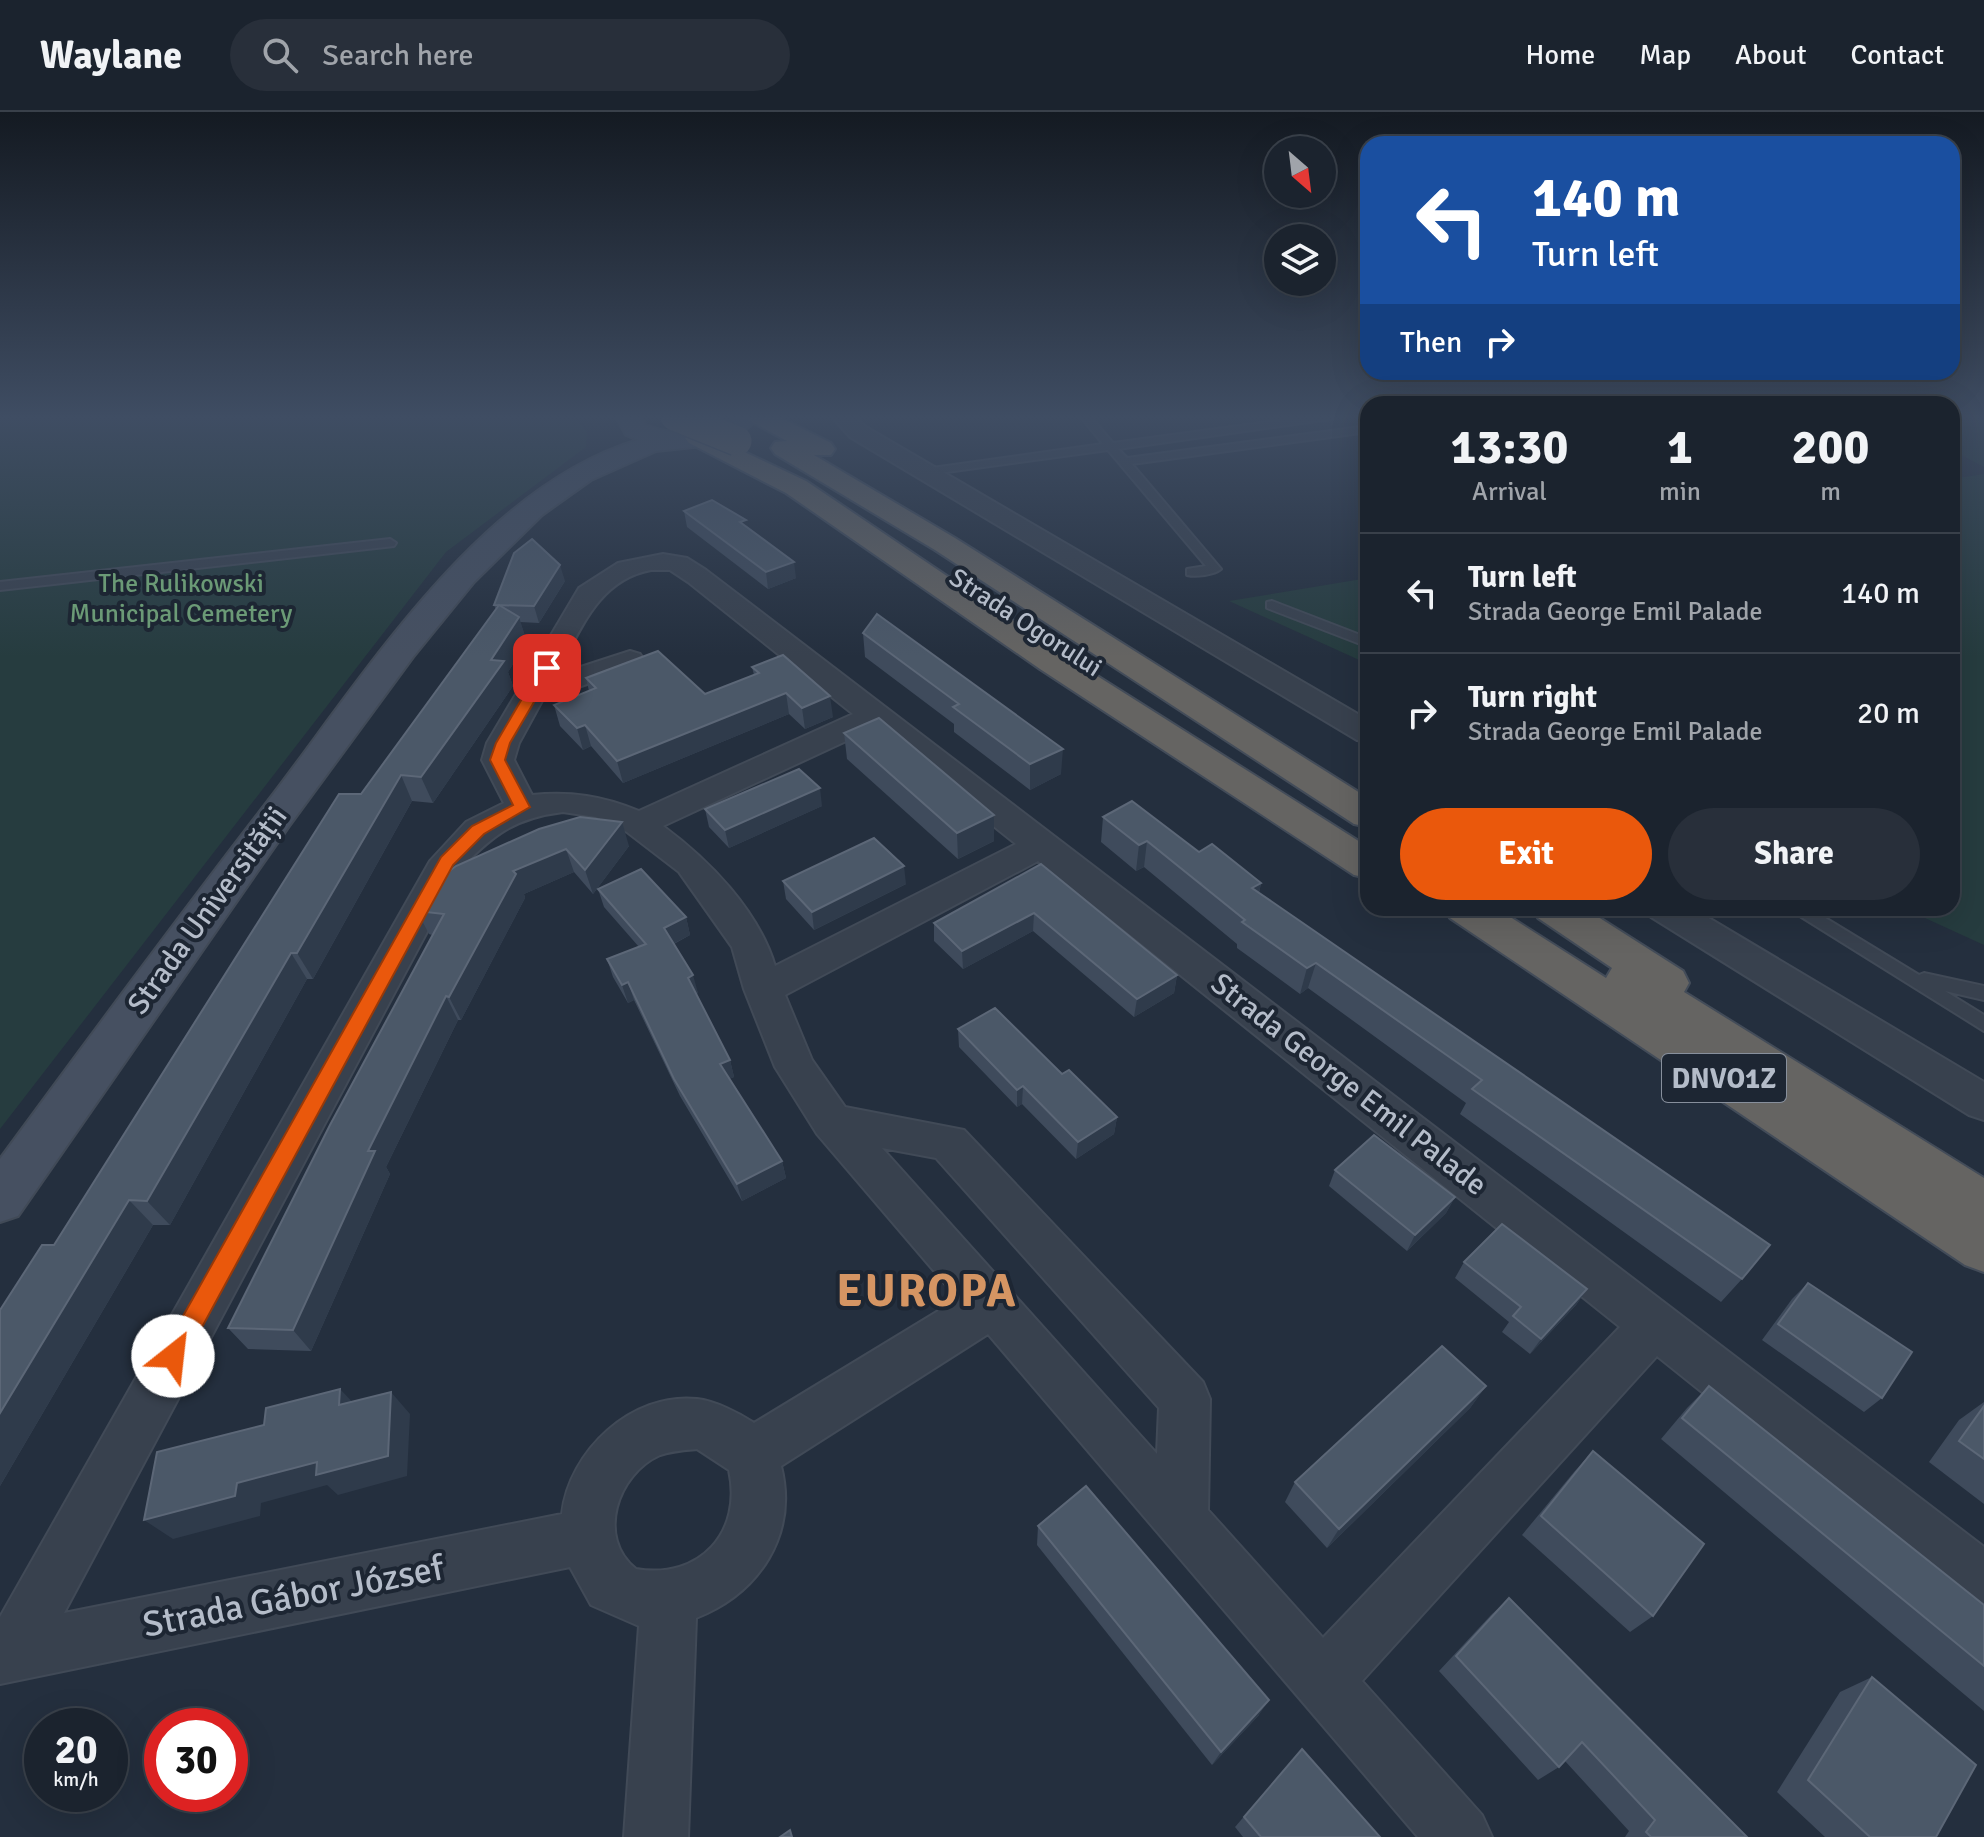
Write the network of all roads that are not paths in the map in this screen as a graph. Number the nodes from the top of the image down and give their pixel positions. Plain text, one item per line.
1 (541, 496) edge
2 (551, 496) edge
3 (810, 496) edge
4 (835, 496) edge
5 (869, 496) edge
6 (902, 496) edge
7 (967, 496) edge
8 (1153, 496) edge
9 (390, 543) dead end
10 (1191, 572) dead end
11 (0, 586) edge
12 (1272, 605) dead end
13 (420, 624) junction
14 (1360, 640) edge
15 (630, 660) edge
16 (534, 692) junction
17 (876, 715) junction
18 (1360, 728) edge
19 (1360, 782) edge
20 (522, 807) junction
21 (1360, 810) edge
22 (639, 824) junction
23 (1360, 839) edge
24 (1043, 844) junction
25 (1360, 860) edge
26 (1448, 916) edge
27 (1478, 916) edge
28 (1527, 916) edge
29 (1565, 916) edge
30 (1677, 916) edge
31 (1809, 916) edge
32 (1911, 977) junction
33 (763, 989) junction
34 (1984, 993) edge
35 (1984, 1024) edge
36 (1789, 1100) junction
37 (1984, 1103) edge
38 (832, 1122) junction
39 (0, 1200) edge
40 (1984, 1205) edge
41 (1984, 1248) edge
42 (993, 1304) junction
43 (1655, 1324) junction
44 (751, 1455) junction
45 (1181, 1516) junction
46 (586, 1536) junction
47 (1984, 1582) edge
48 (669, 1599) junction
49 (6, 1653) edge
50 (1324, 1680) junction
51 (656, 1837) edge
52 (1460, 1837) edge

1 - 13 main road, Strada Universității
2 - 13 main road, Strada Universității
3 - 25 highway
4 - 23 highway, Strada Ogorului
5 - 21 highway, Strada Ogorului
6 - 19 highway
7 - 18 street
8 - 10 lane
9 - 11 lane
12 - 14 lane
13 - 39 main road, Strada Universității
15 - 16 street
16 - 17 street, Strada George Emil Palade
16 - 20 street, Strada George Emil Palade
17 - 22 street
17 - 24 street, Strada George Emil Palade
20 - 22 street
20 - 49 street
22 - 33 street
24 - 33 street
24 - 43 street, Strada George Emil Palade
26 - 36 highway
27 - 36 highway, DNVO1Z
28 - 36 highway, DNVO1Z
29 - 36 highway
30 - 37 street
31 - 32 lane
32 - 34 lane
32 - 35 lane
33 - 38 street
36 - 40 highway, DNVO1Z
36 - 41 highway, DNVO1Z
38 - 42 street
38 - 45 street
42 - 44 street
42 - 45 street
43 - 47 street, Strada George Emil Palade
43 - 50 street
44 - 46 street
44 - 48 street
45 - 50 street
46 - 48 street
46 - 49 street, Strada Gábor József
48 - 51 street
50 - 52 street

